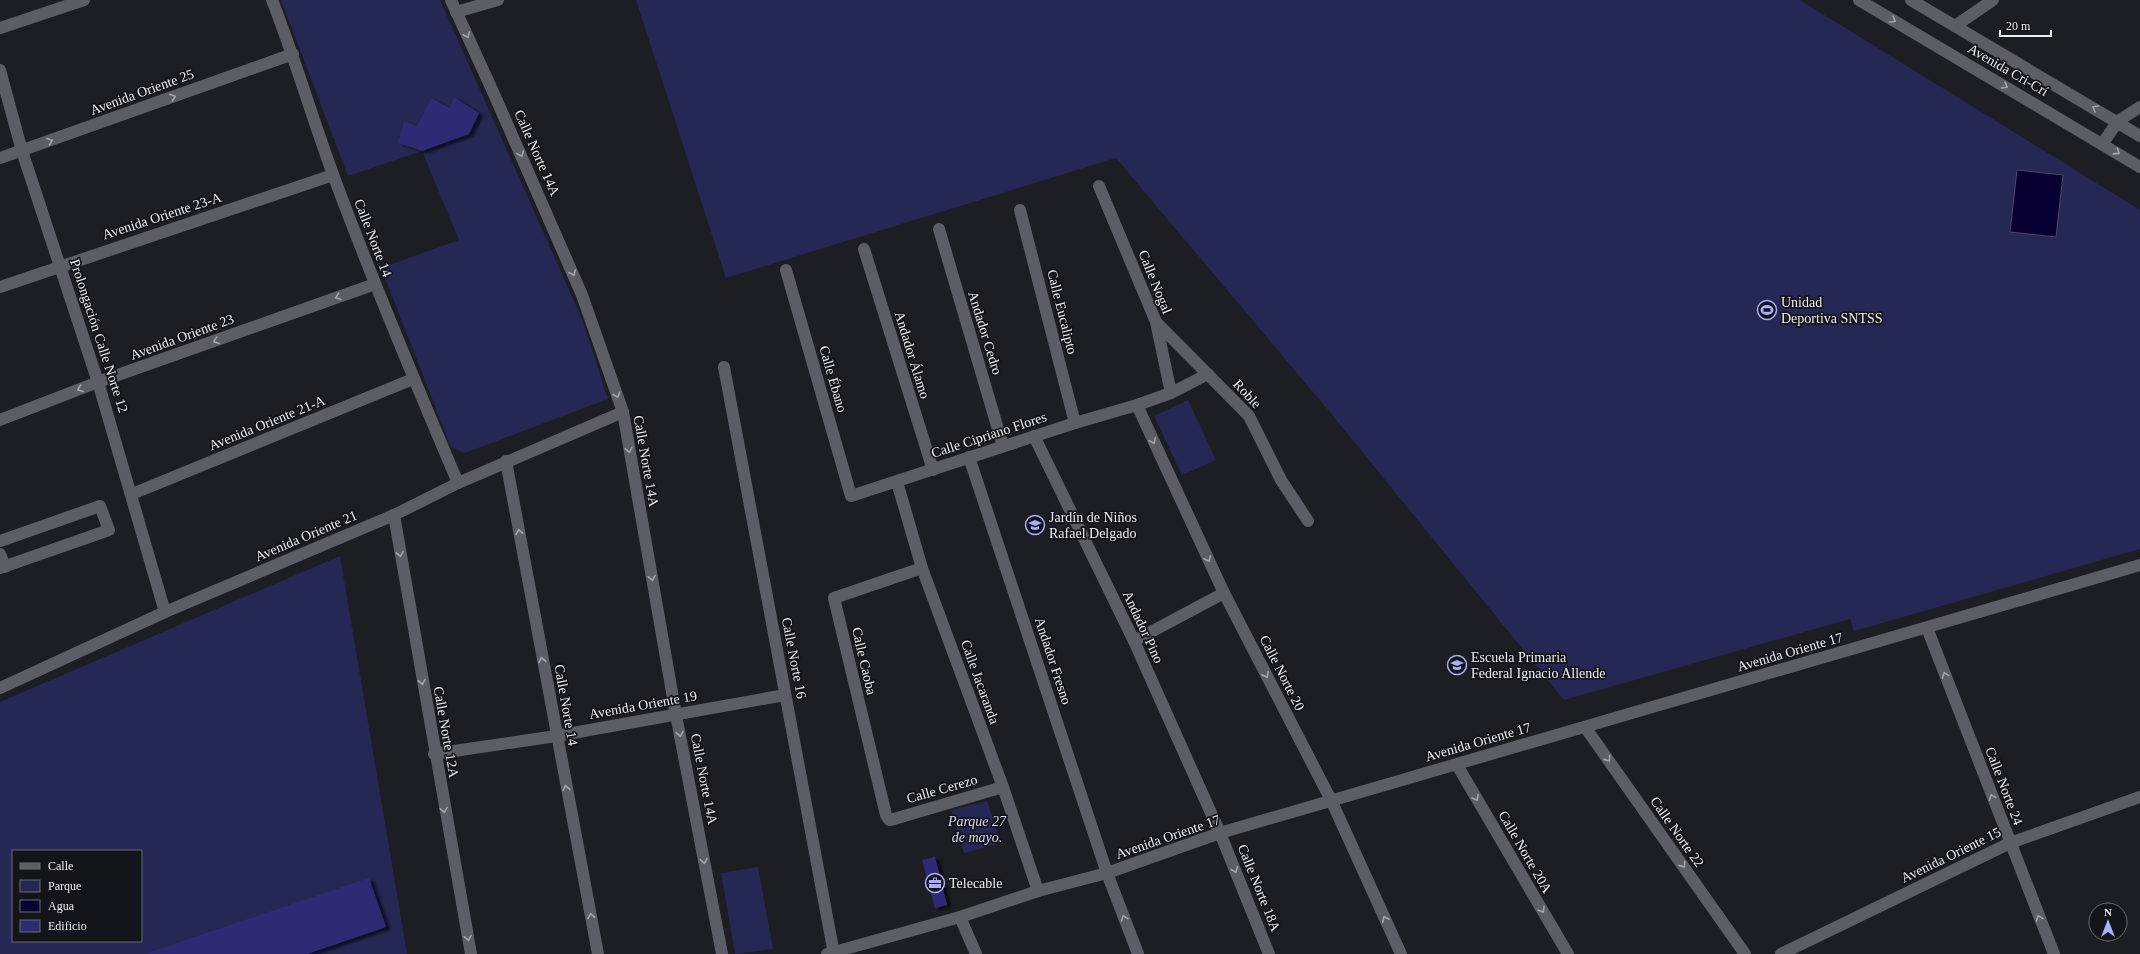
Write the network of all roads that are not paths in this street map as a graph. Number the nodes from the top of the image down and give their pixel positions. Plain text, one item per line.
1 (84, 0) edge
2 (272, 0) edge
3 (451, 0) edge
4 (498, 0) edge
5 (1859, 0) edge
6 (1911, 0) edge
7 (1993, 0) edge
8 (456, 12) junction
9 (1955, 26) junction
10 (0, 28) edge
11 (293, 54) junction
12 (0, 70) edge
13 (2140, 107) edge
14 (2118, 121) junction
15 (2140, 136) edge
16 (2103, 143) junction
17 (22, 151) junction
18 (0, 158) edge
19 (2140, 167) edge
20 (333, 175) junction
21 (1099, 186) dead end
22 (1020, 210) dead end
23 (939, 229) dead end
24 (864, 249) dead end
25 (61, 266) junction
26 (786, 270) dead end
27 (375, 284) junction
28 (0, 288) edge
29 (1156, 322) junction
30 (724, 367) dead end
31 (1208, 374) junction
32 (413, 379) junction
33 (98, 382) junction
34 (1171, 393) junction
35 (1137, 406) junction
36 (623, 412) junction
37 (0, 420) edge
38 (1075, 423) junction
39 (1034, 436) junction
40 (1004, 446) junction
41 (969, 457) junction
42 (506, 461) junction
43 (933, 470) junction
44 (897, 482) junction
45 (458, 483) junction
46 (132, 494) junction
47 (851, 496) joint
48 (394, 515) junction
49 (1308, 521) dead end
50 (0, 541) edge
51 (0, 554) edge
52 (2140, 565) edge
53 (2, 568) edge
54 (922, 568) junction
55 (1224, 594) junction
56 (165, 612) junction
57 (1927, 628) junction
58 (1134, 641) junction
59 (0, 688) edge
60 (786, 695) junction
61 (676, 715) junction
62 (1585, 727) junction
63 (556, 736) junction
64 (434, 754) junction
65 (1457, 764) junction
66 (1003, 787) junction
67 (2140, 797) edge
68 (1332, 802) junction
69 (889, 820) joint
70 (1220, 834) junction
71 (2010, 843) junction
72 (1107, 873) junction
73 (1038, 892) junction
74 (960, 917) junction
75 (471, 954) edge
76 (598, 954) edge
77 (722, 954) edge
78 (831, 954) edge
79 (976, 954) edge
80 (1138, 954) edge
81 (1269, 954) edge
82 (1401, 954) edge
83 (1568, 954) edge
84 (1745, 954) edge
85 (1781, 954) edge
86 (2054, 954) edge

1 - 10 street
2 - 11 street, Calle Norte 14
3 - 8 street, Calle Norte 14A
4 - 8 street
5 -> 16 street, Avenida Cri-Crí
6 - 9 street, Avenida Cri-Crí
7 - 9 street
8 -> 36 street, Calle Norte 14A
14 -> 9 street, Avenida Cri-Crí
17 -> 11 street, Avenida Oriente 25
11 - 20 street, Calle Norte 14
12 - 17 street, Prolongación Calle Norte 12
13 - 14 street
14 - 15 street, Avenida Cri-Crí
14 - 16 street
16 -> 19 street, Avenida Cri-Crí
17 - 18 street, Avenida Oriente 25
17 - 25 street, Prolongación Calle Norte 12
20 - 25 street, Avenida Oriente 23-A
20 - 27 street, Calle Norte 14
21 - 29 street, Calle Nogal
22 - 38 street, Calle Eucalipto
23 - 40 street, Andador Cedro
24 - 43 street, Andador Álamo
25 - 28 street, Avenida Oriente 23-A
25 - 33 street, Prolongación Calle Norte 12
26 - 47 street, Calle Ébano
27 - 32 street, Calle Norte 14
27 -> 33 street, Avenida Oriente 23
29 - 31 street, Roble
29 - 34 street, Calle Nogal
30 - 60 street, Calle Norte 16
31 - 34 street, Calle Cipriano Flores
31 - 49 street, Roble
32 - 45 street, Calle Norte 14
32 - 46 street, Avenida Oriente 21-A
33 -> 37 street, Avenida Oriente 23
33 - 46 street, Prolongación Calle Norte 12
34 - 35 street, Calle Cipriano Flores
35 - 38 street, Calle Cipriano Flores
35 -> 55 street, Calle Norte 20
36 - 42 street, Avenida Oriente 21
36 -> 61 street, Calle Norte 14A
38 - 39 street, Calle Cipriano Flores
39 - 40 street, Calle Cipriano Flores
39 - 58 street, Andador Pino
40 - 41 street, Calle Cipriano Flores
41 - 43 street, Calle Cipriano Flores
41 - 72 street, Andador Fresno
42 - 45 street, Avenida Oriente 21
63 -> 42 street, Calle Norte 14
43 - 44 street, Calle Cipriano Flores
44 - 47 street, Calle Cipriano Flores
44 - 54 street, Calle Jacaranda
45 - 48 street, Avenida Oriente 21
46 - 56 street, Prolongación Calle Norte 12
48 - 56 street, Avenida Oriente 21
48 -> 64 street, Calle Norte 12A
50 - 53 street
51 - 53 street
52 - 57 street, Avenida Oriente 17
54 - 66 street, Calle Jacaranda
54 - 69 street, Calle Caoba
55 - 58 street
55 -> 68 street, Calle Norte 20
56 - 59 street, Avenida Oriente 21
57 - 62 street, Avenida Oriente 17
71 -> 57 street, Calle Norte 24
58 - 70 street, Andador Pino
60 - 61 street, Avenida Oriente 19
60 - 78 street, Calle Norte 16
61 - 63 street, Avenida Oriente 19
61 -> 77 street, Calle Norte 14A
62 - 65 street, Avenida Oriente 17
62 -> 84 street, Calle Norte 22
63 - 64 street, Avenida Oriente 19
76 -> 63 street, Calle Norte 14
64 -> 75 street, Calle Norte 12A
65 - 68 street, Avenida Oriente 17
65 -> 83 street, Calle Norte 20A
66 - 69 street, Calle Cerezo
66 - 73 street, Calle Jacaranda
67 - 71 street, Avenida Oriente 15
68 - 70 street, Avenida Oriente 17
82 -> 68 street, Calle Norte 20
70 - 72 street, Avenida Oriente 17
70 -> 81 street, Calle Norte 18A
71 - 85 street, Avenida Oriente 15
86 -> 71 street, Calle Norte 24
72 - 73 street, Avenida Oriente 17
80 -> 72 street, Andador Fresno
73 - 74 street, Avenida Oriente 17
74 - 78 street, Avenida Oriente 17
74 - 79 street

